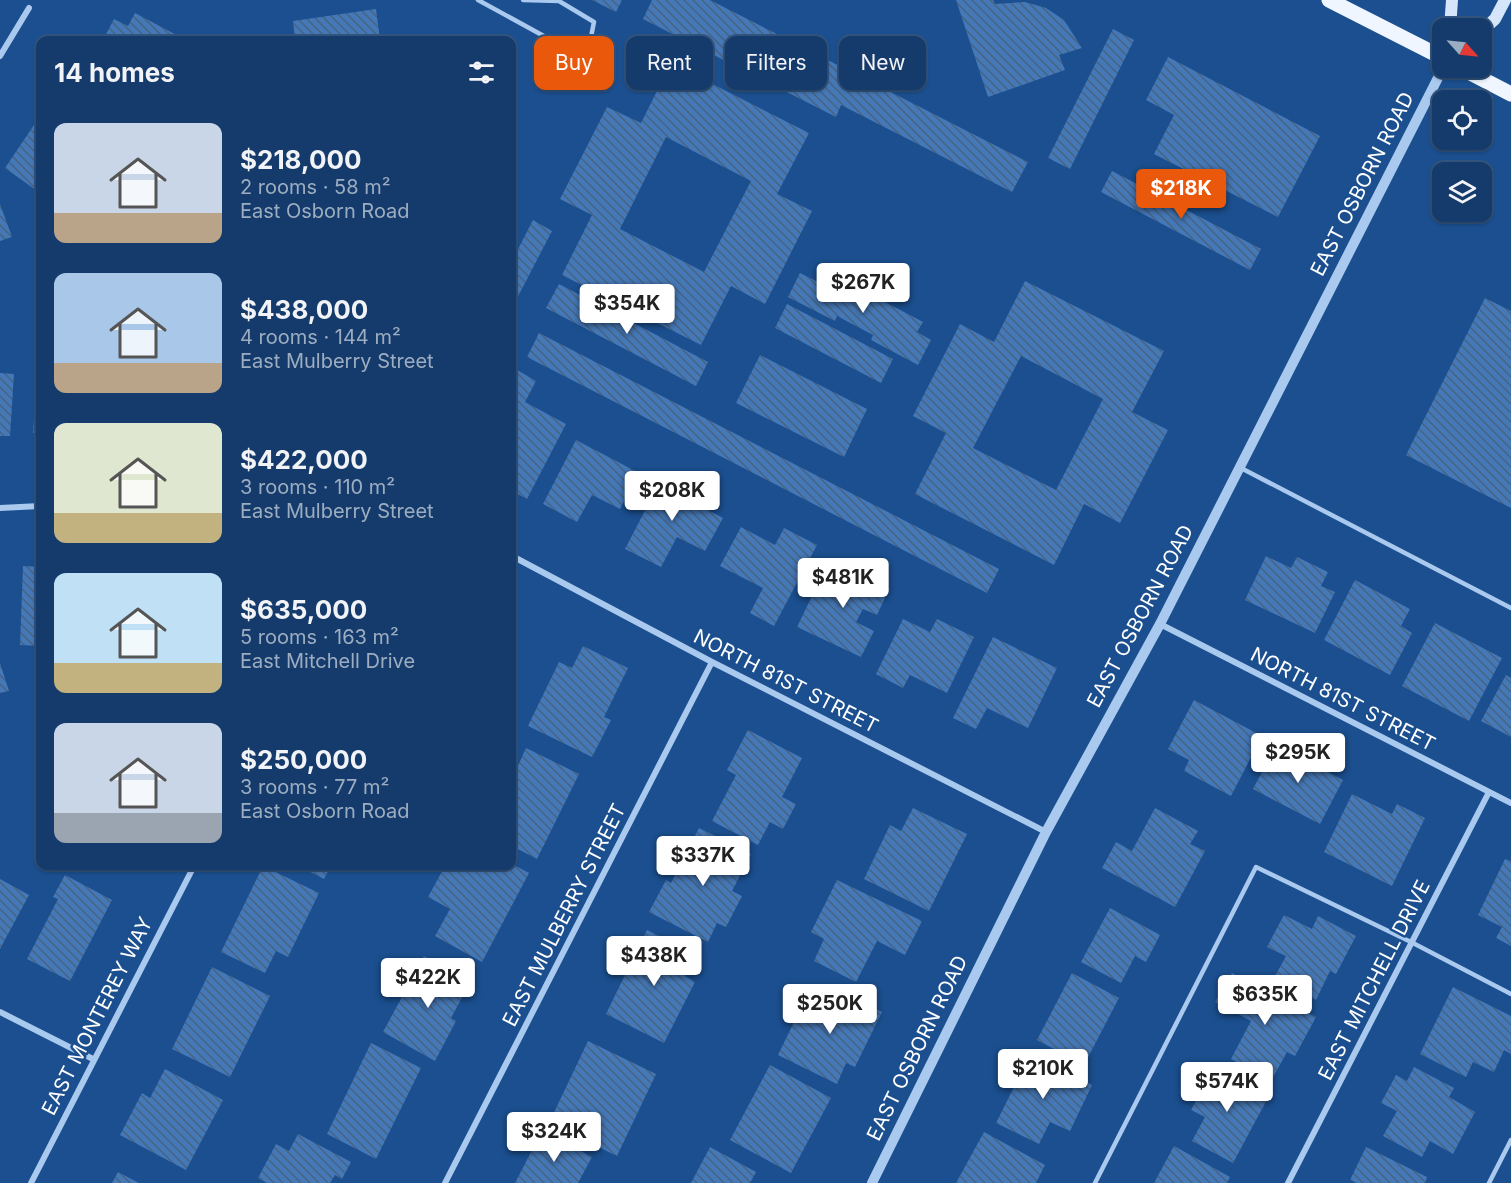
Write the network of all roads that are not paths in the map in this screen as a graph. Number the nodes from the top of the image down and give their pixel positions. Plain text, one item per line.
1 (478, 0) edge
2 (523, 0) edge
3 (1329, 0) edge
4 (1452, 0) edge
5 (1505, 0) edge
6 (543, 1) edge
7 (29, 8) dead end
8 (1450, 18) edge
9 (1492, 23) edge
10 (1432, 52) edge
11 (0, 56) edge
12 (1438, 78) edge
13 (1480, 78) edge
14 (1511, 94) edge
15 (1239, 467) junction
16 (36, 506) edge
17 (0, 508) edge
18 (516, 558) edge
19 (1511, 608) edge
20 (1160, 624) junction
21 (712, 662) junction
22 (1489, 792) junction
23 (1511, 803) edge
24 (1046, 832) junction
25 (192, 870) edge
26 (1411, 942) junction
27 (1511, 994) edge
28 (0, 1012) edge
29 (93, 1059) junction
30 (1511, 1140) edge
31 (31, 1183) edge
32 (445, 1183) edge
33 (872, 1183) edge
34 (1095, 1183) edge
35 (1288, 1183) edge
36 (1489, 1183) edge

1 - 6 lane
2 - 6 lane
3 - 10 main road
4 - 8 main road
5 - 9 main road
7 - 11 street
12 - 15 street, EAST OSBORN ROAD
13 - 14 main road
15 - 19 lane
15 - 20 street, EAST OSBORN ROAD
16 - 17 street
18 - 21 street, NORTH 81ST STREET
20 - 22 street, NORTH 81ST STREET
20 - 24 street, EAST OSBORN ROAD
21 - 24 street, NORTH 81ST STREET
21 - 32 street, EAST MULBERRY STREET
22 - 23 street, NORTH 81ST STREET
22 - 26 street, EAST MITCHELL DRIVE
24 - 33 street, EAST OSBORN ROAD
25 - 29 street, EAST MONTEREY WAY
26 - 27 lane
26 - 34 lane
26 - 35 street, EAST MITCHELL DRIVE
28 - 29 street
29 - 31 street, EAST MONTEREY WAY
30 - 36 lane

